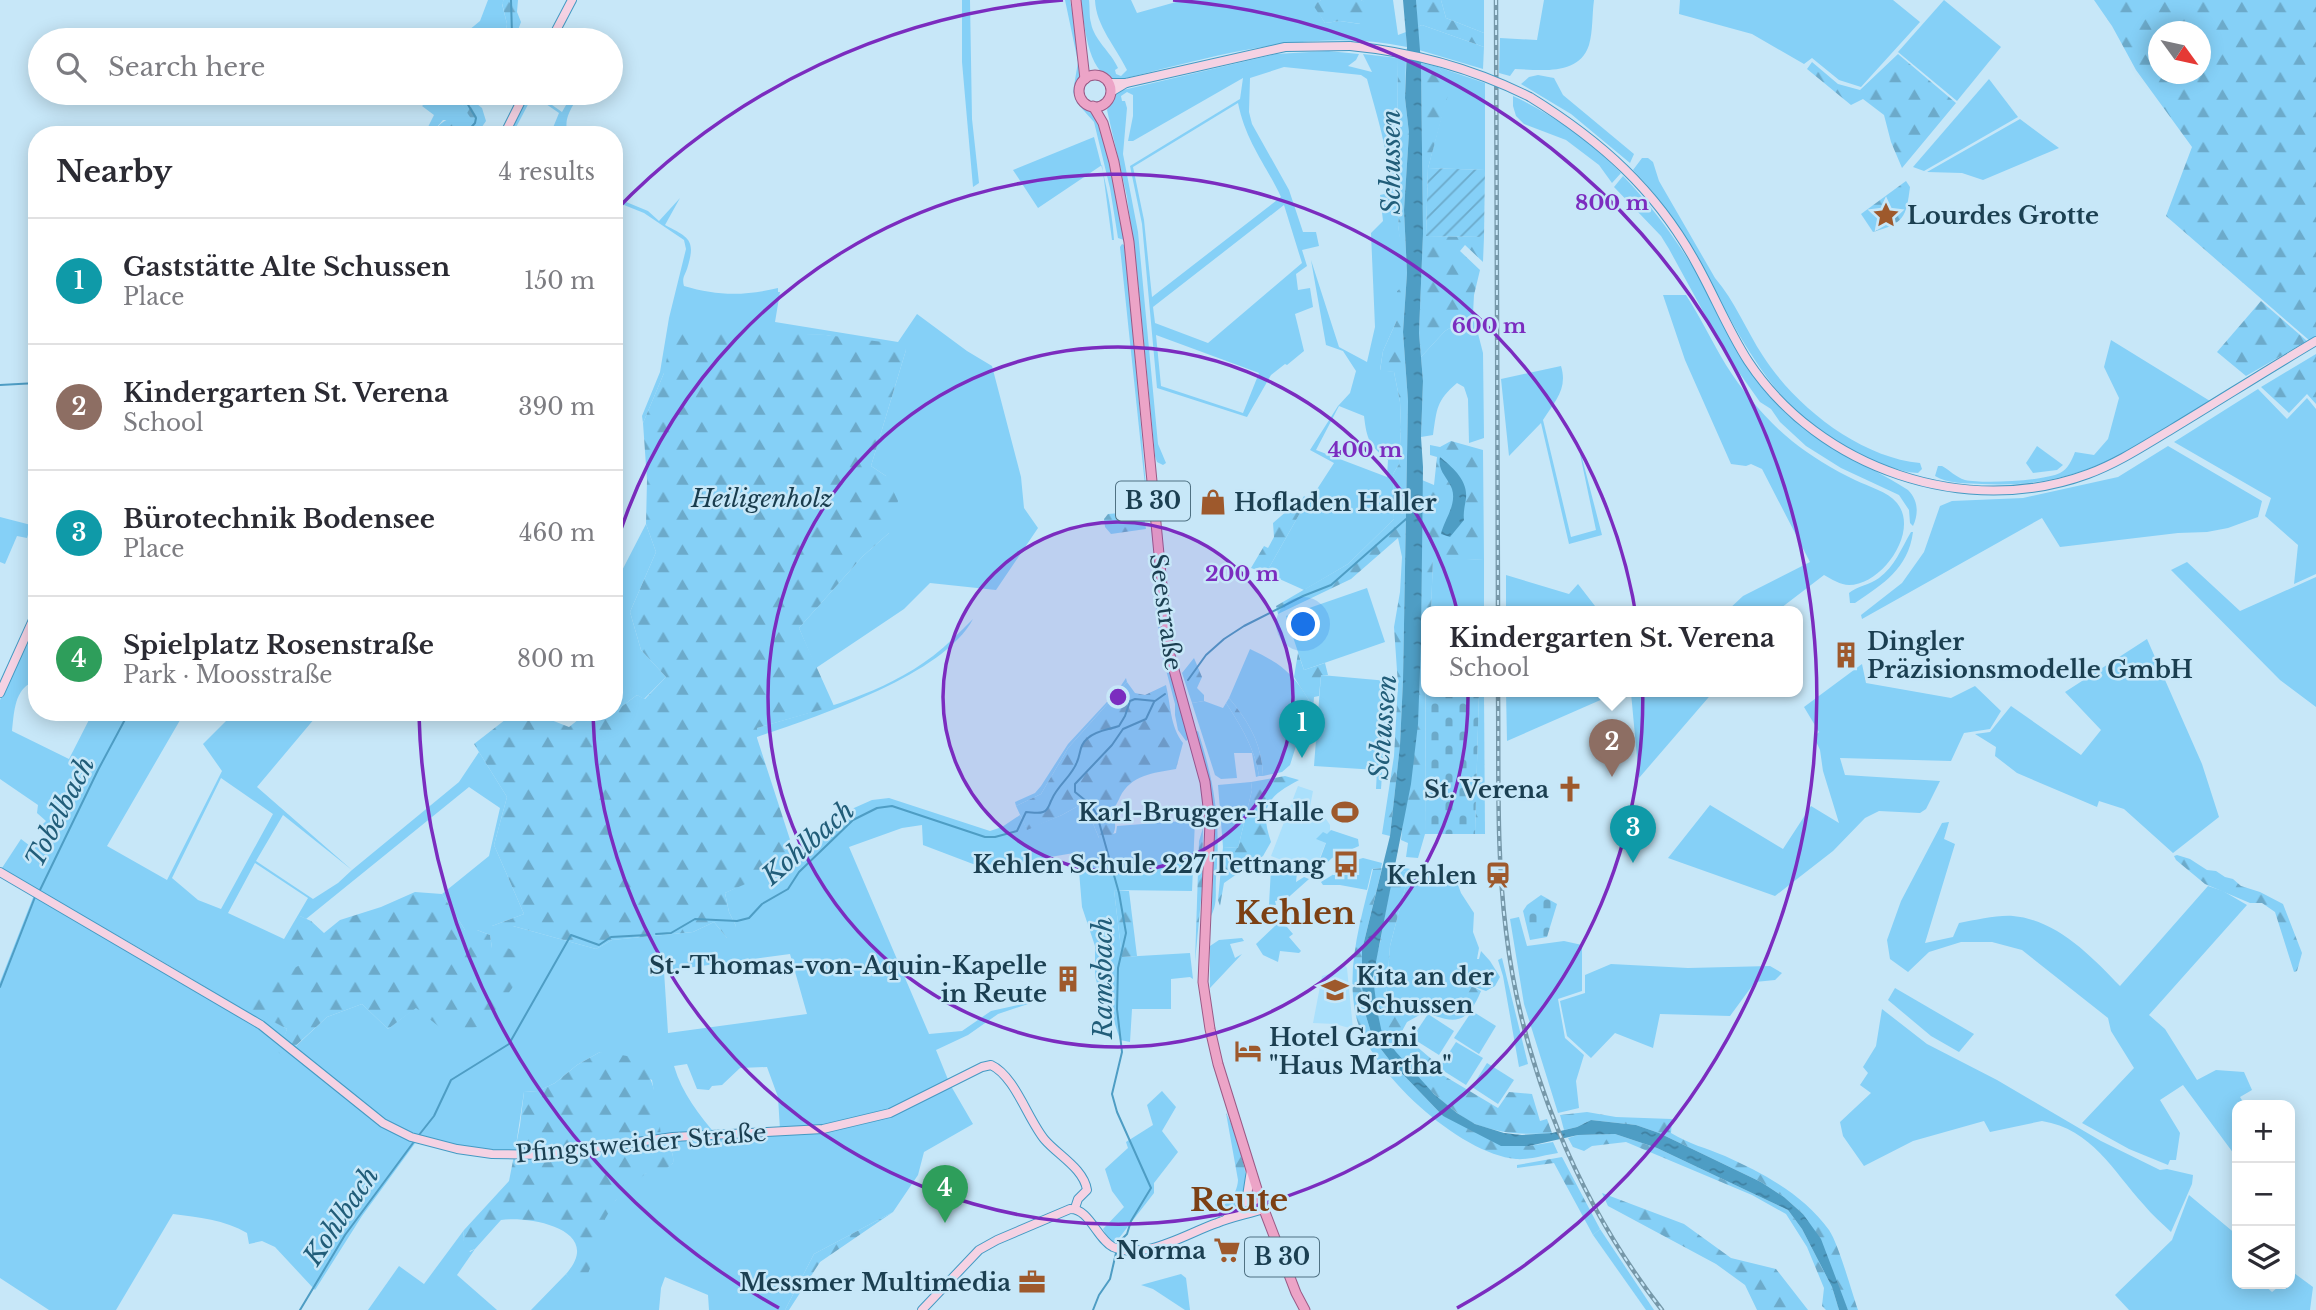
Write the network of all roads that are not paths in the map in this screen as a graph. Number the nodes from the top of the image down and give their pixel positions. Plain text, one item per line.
1 (572, 0) edge
2 (1076, 0) edge
3 (557, 28) edge
4 (1083, 47) junction
5 (1097, 75) junction
6 (1085, 79) junction
7 (1110, 88) junction
8 (1105, 103) junction
9 (519, 105) edge
10 (1093, 106) junction
11 (1103, 123) junction
12 (508, 126) edge
13 (2316, 341) edge
14 (28, 631) edge
15 (0, 693) edge
16 (0, 872) edge
17 (1251, 1170) junction
18 (1262, 1205) junction
19 (1075, 1208) junction
20 (1239, 1209) junction
21 (1221, 1221) junction
22 (922, 1310) edge
23 (1305, 1310) edge

1 - 3 street
2 - 4 main road, Seestraße
4 - 5 main road, Seestraße
4 - 6 main road, Seestraße
5 - 6 main road
5 - 7 main road, Seestraße
6 - 10 main road, Seestraße
7 - 8 main road, Seestraße
7 - 13 street, bridge
8 - 10 main road
8 - 11 main road, Seestraße / B 30
9 - 12 street
10 - 11 main road, Seestraße / B 30
11 - 17 main road, Seestraße / B 30
14 - 15 street
16 - 19 street, Pfingstweider Straße
17 - 18 main road, B 30
17 - 20 street
18 - 20 street
18 - 21 street
18 - 23 main road, B 30
19 - 21 street
19 - 22 street
20 - 21 street

